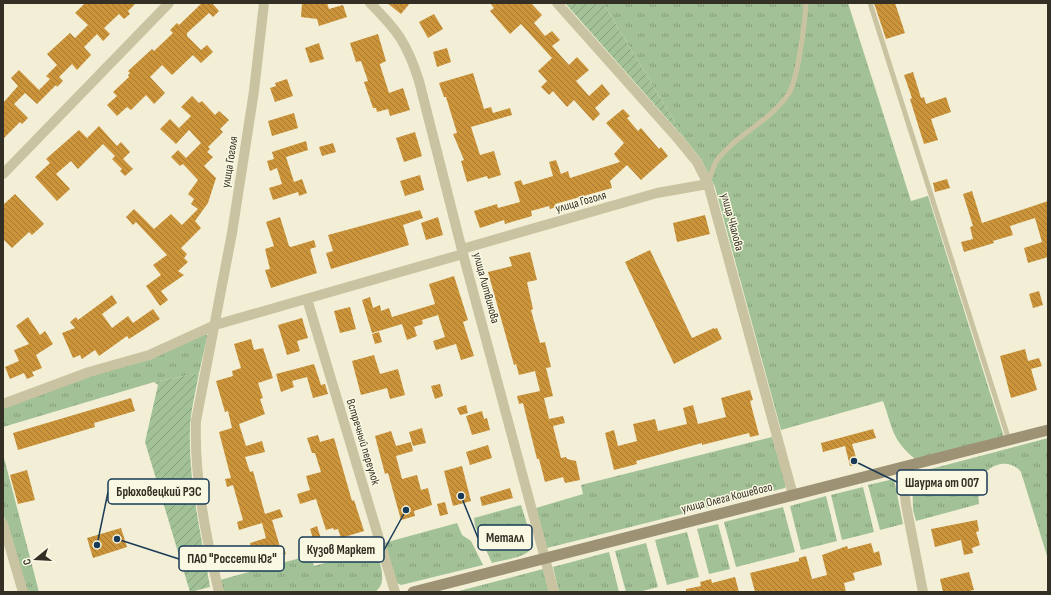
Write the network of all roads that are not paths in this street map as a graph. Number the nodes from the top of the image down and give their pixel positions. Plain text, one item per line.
1 (169, 3) edge
2 (264, 3) edge
3 (370, 3) edge
4 (557, 3) edge
5 (806, 3) edge
6 (870, 3) edge
7 (3, 174) edge
8 (708, 184) junction
9 (462, 252) junction
10 (307, 299) junction
11 (215, 325) junction
12 (3, 404) edge
13 (1048, 430) edge
14 (1009, 440) junction
15 (902, 467) junction
16 (793, 495) junction
17 (3, 524) edge
18 (545, 558) junction
19 (23, 592) edge
20 (219, 592) edge
21 (395, 592) edge
22 (413, 592) edge
23 (554, 592) edge
24 (923, 592) edge

1 - 7 street
2 - 11 street, улица Гоголя
3 - 9 street, улица Литвинова
4 - 8 street, улица Чкалова
5 - 8 lane
6 - 14 lane
8 - 9 street, улица Гоголя
8 - 16 street, улица Чкалова
9 - 10 street, улица Гоголя
9 - 18 street, улица Литвинова
10 - 11 street, улица Гоголя
10 - 21 street, Встречный переулок
11 - 12 street, улица Гоголя
11 - 20 street, улица Гоголя
13 - 14 main road, улица Олега Кошевого
14 - 15 main road, улица Олега Кошевого
15 - 16 main road, улица Олега Кошевого
15 - 24 street
16 - 18 main road, улица Олега Кошевого
17 - 19 street
18 - 22 main road, улица Олега Кошевого
18 - 23 street, улица Литвинова

